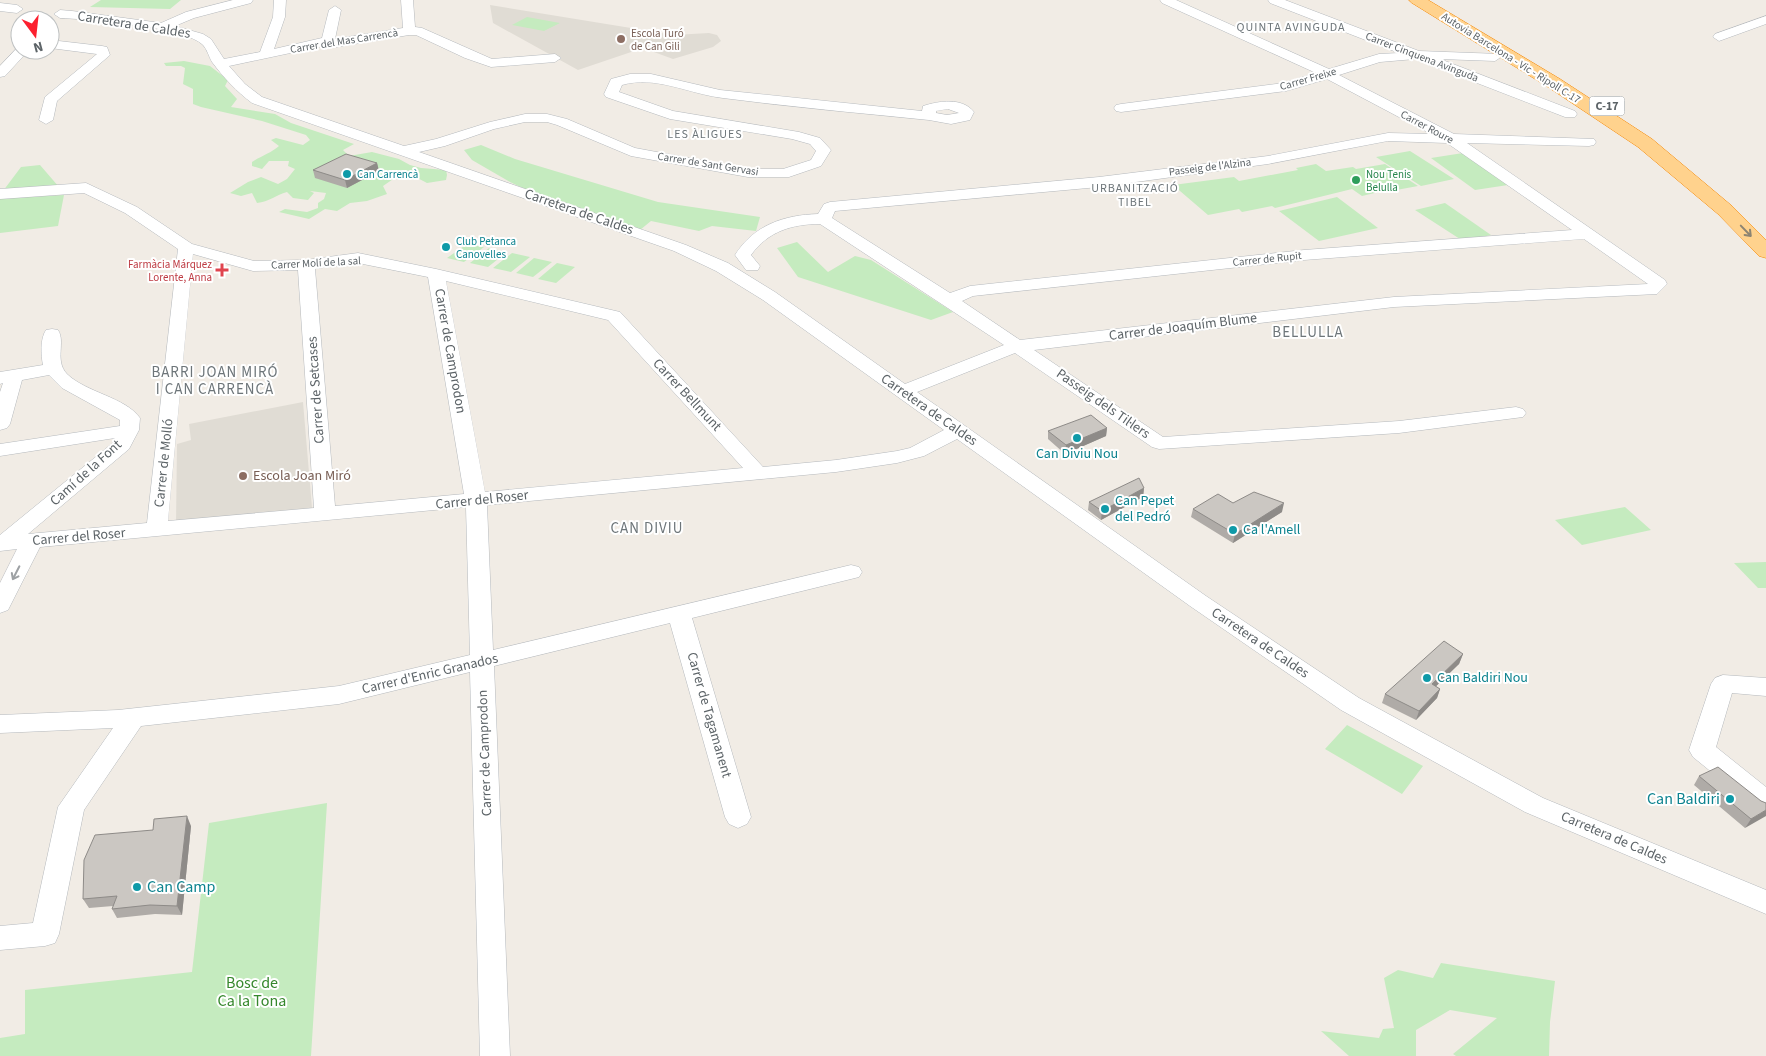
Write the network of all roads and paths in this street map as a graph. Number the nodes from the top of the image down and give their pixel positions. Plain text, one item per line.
1 (247, 0) edge
2 (280, 0) edge
3 (407, 0) edge
4 (1166, 0) edge
5 (1274, 0) edge
6 (1416, 0) edge
7 (1434, 0) edge
8 (70, 3) dead end
9 (216, 4) edge
10 (16, 5) edge
11 (0, 7) edge
12 (335, 10) dead end
13 (60, 14) joint
14 (1766, 20) edge
15 (162, 27) junction
16 (414, 31) junction
17 (1719, 37) dead end
18 (328, 41) junction
19 (60, 45) edge
20 (266, 54) junction
21 (1416, 55) junction
22 (1495, 57) dead end
23 (556, 58) dead end
24 (13, 60) edge
25 (221, 64) junction
26 (0, 73) edge
27 (1328, 74) junction
28 (1121, 108) dead end
29 (1570, 114) dead end
30 (930, 116) dead end
31 (46, 120) dead end
32 (1450, 138) junction
33 (1589, 142) dead end
34 (403, 151) junction
35 (0, 194) edge
36 (823, 218) junction
37 (1766, 230) edge
38 (1587, 234) junction
39 (186, 247) junction
40 (1766, 252) edge
41 (306, 265) junction
42 (752, 266) dead end
43 (436, 274) junction
44 (1651, 290) joint
45 (949, 300) junction
46 (614, 316) joint
47 (52, 334) dead end
48 (1018, 346) junction
49 (54, 369) junction
50 (7, 377) edge
51 (904, 391) junction
52 (1516, 413) dead end
53 (0, 424) edge
54 (129, 430) junction
55 (958, 430) junction
56 (0, 450) edge
57 (759, 474) junction
58 (476, 501) junction
59 (325, 515) junction
60 (157, 530) junction
61 (32, 542) junction
62 (2, 544) edge
63 (851, 572) dead end
64 (0, 605) edge
65 (679, 614) junction
66 (482, 662) junction
67 (1766, 687) edge
68 (134, 717) junction
69 (0, 724) edge
70 (1766, 802) edge
71 (738, 817) dead end
72 (1766, 902) edge
73 (0, 938) edge
74 (495, 1056) edge

1 - 9 street
2 - 20 street
3 - 16 street
4 - 27 street, Carrer Roure
5 - 21 street, Carrer Cinquena Avinguda
6 -> 40 highway, Autovia Barcelona - Vic - Ripoll C-17 / C-17
7 - 37 highway, Autovia Barcelona - Vic - Ripoll C-17 / C-17
8 - 13 street
9 - 15 street
10 - 11 street
12 - 18 street
13 - 15 street, Carretera de Caldes
14 - 17 street
15 - 25 street, Carretera de Caldes
16 - 18 street, Carrer del Mas Carrencà
16 - 23 street
18 - 20 street, Carrer del Mas Carrencà
19 - 31 street
20 - 25 street, Carrer del Mas Carrencà
21 - 22 street, Carrer Freixe
21 - 27 street, Carrer Freixe
21 - 29 street, Carrer Cinquena Avinguda
24 - 26 street
25 - 34 street, Carretera de Caldes
27 - 28 street, Carrer Freixe
27 - 32 street, Carrer Roure
30 - 34 street, Carrer de Sant Gervasi
32 - 33 street, Passeig de l'Alzina
32 - 36 street, Passeig de l'Alzina
32 - 38 street, Carrer Roure
34 - 51 street, Carretera de Caldes
35 - 39 street, Carrer Molí de la sal
36 - 42 street, Passeig de l'Alzina
36 - 45 street, Passeig dels Til·lers
38 - 44 street, Carrer Roure
38 - 45 street, Carrer de Rupit
39 - 41 street, Carrer Molí de la sal
39 - 60 street, Carrer de Molló
41 - 43 street, Carrer Molí de la sal
41 - 59 street, Carrer de Setcases
43 - 46 street, Carrer Molí de la sal
43 - 58 street, Carrer de Camprodon
44 - 48 street, Carrer de Joaquím Blume
45 - 48 street, Passeig dels Til·lers
46 - 57 street, Carrer Bellmunt
47 - 49 street
48 - 51 street, Carrer de Joaquím Blume
48 - 52 street, Passeig dels Til·lers
49 - 50 street
49 - 54 street, Camí de la Font
50 - 53 street
51 - 55 street, Carretera de Caldes
54 - 56 street
54 - 62 street, Camí de la Font
55 - 57 street, Carrer del Roser
55 - 72 street, Carretera de Caldes
57 - 58 street, Carrer del Roser
58 - 59 street, Carrer del Roser
58 - 66 street, Carrer de Camprodon
59 - 60 street, Carrer del Roser
60 - 61 street, Carrer del Roser
61 - 62 street, Carrer del Roser
61 -> 64 street
63 - 65 street, Carrer d'Enric Granados
65 - 66 street, Carrer d'Enric Granados
65 - 71 street, Carrer de Tagamanent
66 - 68 street, Carrer d'Enric Granados
66 - 74 street, Carrer de Camprodon
67 - 70 street
68 - 69 street, Carrer d'Enric Granados
68 - 73 street

